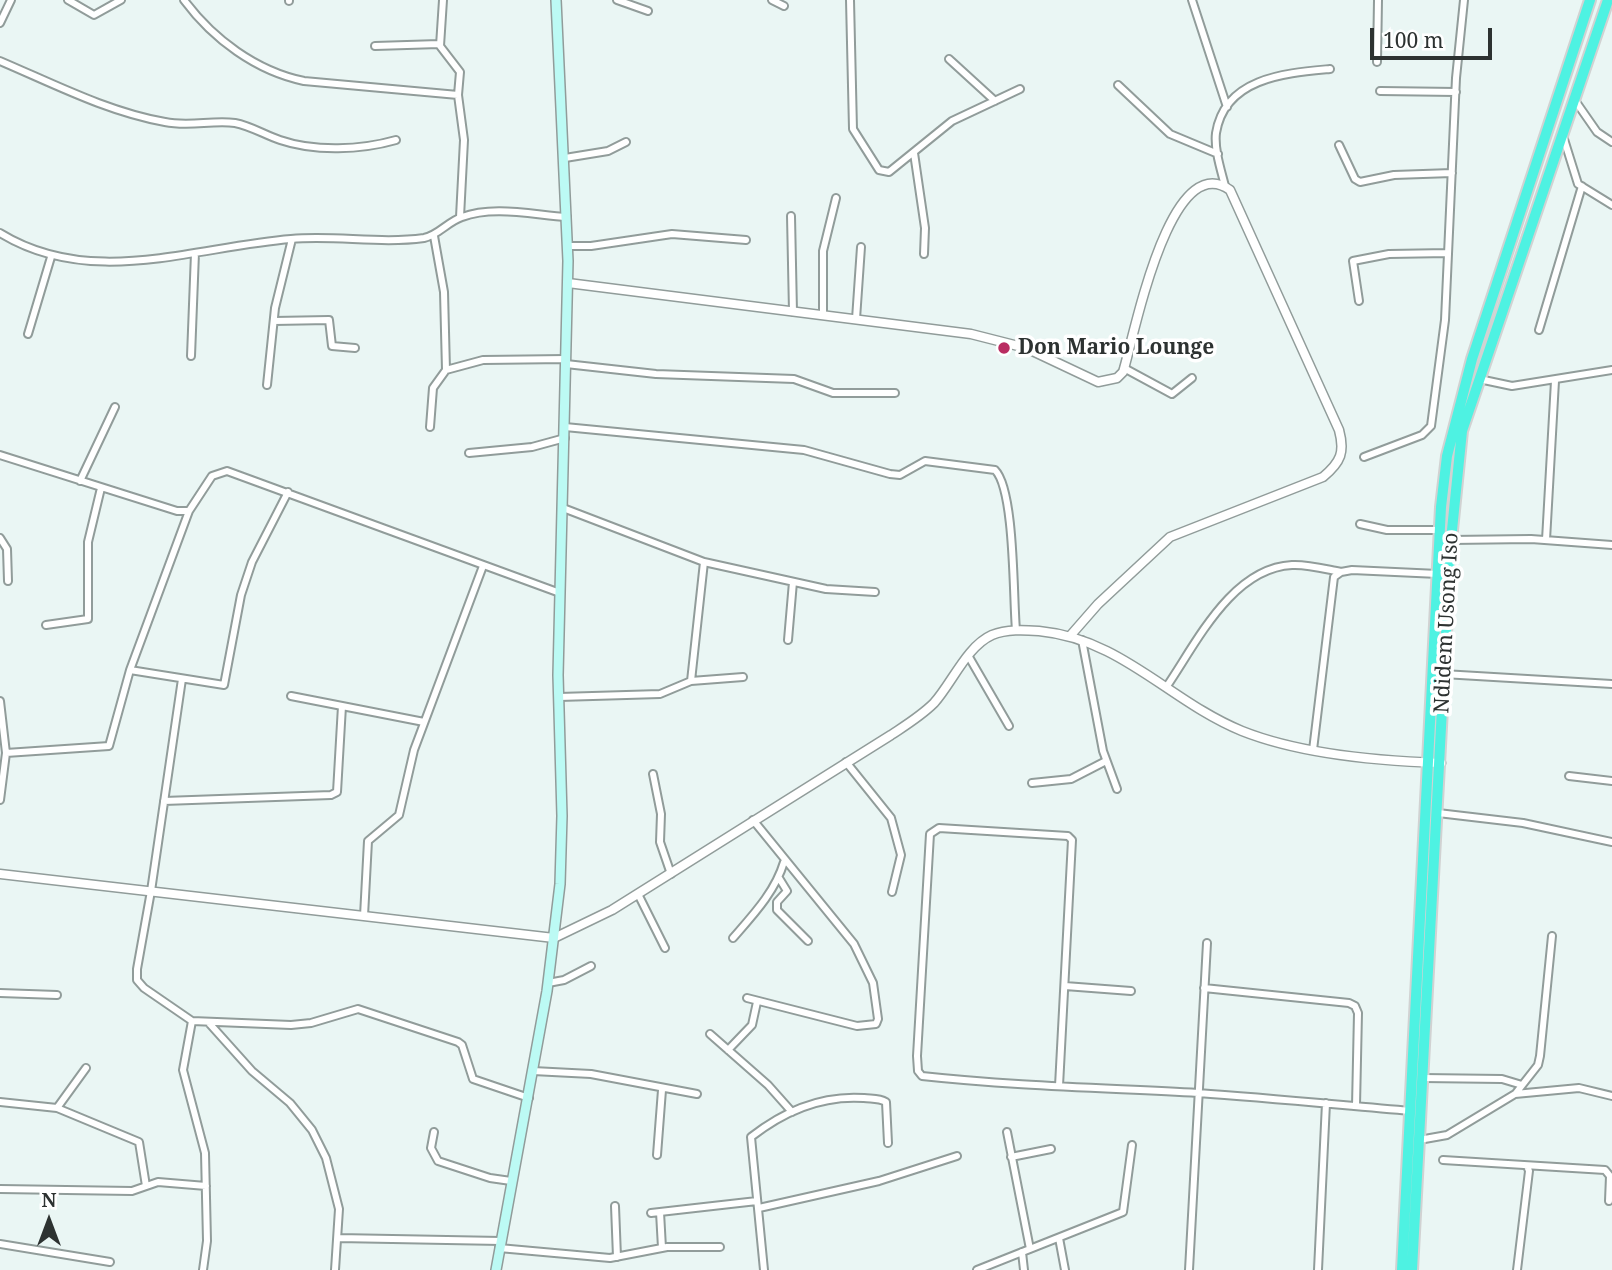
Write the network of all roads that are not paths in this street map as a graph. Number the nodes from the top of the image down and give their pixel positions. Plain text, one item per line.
1 (11, 0) edge
2 (68, 0) edge
3 (121, 0) edge
4 (184, 0) edge
5 (443, 0) edge
6 (556, 0) edge
7 (617, 0) edge
8 (772, 0) edge
9 (849, 0) edge
10 (1192, 0) edge
11 (1378, 0) edge
12 (1464, 0) edge
13 (1590, 0) edge
14 (1608, 0) edge
15 (784, 6) dead end
16 (648, 11) dead end
17 (0, 23) edge
18 (439, 44) junction
19 (375, 46) dead end
20 (949, 59) dead end
21 (0, 61) edge
22 (1377, 62) dead end
23 (1330, 69) dead end
24 (1118, 85) dead end
25 (1020, 89) dead end
26 (1380, 91) dead end
27 (1456, 92) junction
28 (458, 95) junction
29 (1574, 99) junction
30 (995, 101) junction
31 (1227, 107) junction
32 (1562, 134) junction
33 (396, 140) dead end
34 (626, 142) dead end
35 (1612, 142) edge
36 (1339, 145) dead end
37 (915, 153) junction
38 (1218, 154) junction
39 (565, 158) junction
40 (1452, 173) junction
41 (1225, 186) junction
42 (1582, 186) junction
43 (836, 198) dead end
44 (1612, 205) edge
45 (791, 216) dead end
46 (460, 217) junction
47 (567, 217) junction
48 (0, 233) edge
49 (434, 236) junction
50 (292, 239) junction
51 (746, 240) dead end
52 (568, 246) junction
53 (861, 247) dead end
54 (195, 253) junction
55 (1448, 253) junction
56 (924, 254) dead end
57 (51, 257) junction
58 (568, 283) junction
59 (1359, 301) dead end
60 (793, 312) junction
61 (822, 315) junction
62 (856, 319) junction
63 (274, 321) junction
64 (1539, 330) dead end
65 (28, 334) dead end
66 (355, 348) dead end
67 (191, 356) dead end
68 (566, 362) junction
69 (1124, 368) junction
70 (446, 370) junction
71 (1612, 370) edge
72 (1192, 377) dead end
73 (1479, 379) junction
74 (1555, 381) junction
75 (267, 385) dead end
76 (895, 393) dead end
77 (115, 407) dead end
78 (430, 427) dead end
79 (565, 427) junction
80 (565, 438) junction
81 (470, 453) dead end
82 (0, 456) edge
83 (1364, 457) dead end
84 (80, 481) junction
85 (101, 488) junction
86 (288, 492) junction
87 (563, 508) junction
88 (188, 512) junction
89 (1360, 524) dead end
90 (1440, 530) junction
91 (0, 538) edge
92 (1451, 540) junction
93 (1546, 540) junction
94 (1612, 545) edge
95 (704, 562) junction
96 (483, 566) junction
97 (1340, 572) junction
98 (1438, 574) junction
99 (8, 582) dead end
100 (793, 582) junction
101 (875, 592) dead end
102 (561, 593) junction
103 (47, 625) dead end
104 (1016, 630) junction
105 (1070, 636) junction
106 (1081, 638) junction
107 (788, 640) dead end
108 (969, 657) junction
109 (130, 670) junction
110 (1443, 674) junction
111 (743, 677) dead end
112 (182, 679) junction
113 (691, 681) junction
114 (1612, 684) edge
115 (1167, 686) junction
116 (290, 696) dead end
117 (559, 697) junction
118 (0, 701) edge
119 (342, 706) junction
120 (424, 722) junction
121 (1009, 726) dead end
122 (1313, 750) junction
123 (6, 753) junction
124 (1106, 761) junction
125 (846, 762) junction
126 (1435, 763) junction
127 (653, 774) dead end
128 (1569, 776) dead end
129 (1612, 781) edge
130 (1031, 783) dead end
131 (1117, 789) dead end
132 (0, 800) edge
133 (164, 801) junction
134 (1438, 813) junction
135 (753, 820) junction
136 (1612, 842) edge
137 (784, 862) junction
138 (0, 874) edge
139 (671, 874) junction
140 (779, 878) junction
141 (151, 891) junction
142 (892, 892) dead end
143 (638, 894) junction
144 (364, 916) junction
145 (1552, 936) dead end
146 (554, 938) junction
147 (733, 938) dead end
148 (808, 941) dead end
149 (1207, 943) dead end
150 (665, 948) dead end
151 (591, 966) dead end
152 (548, 983) junction
153 (1065, 986) junction
154 (1204, 988) junction
155 (1131, 991) dead end
156 (0, 993) edge
157 (57, 995) dead end
158 (747, 998) dead end
159 (757, 1002) junction
160 (192, 1021) junction
161 (209, 1023) junction
162 (710, 1034) dead end
163 (728, 1050) junction
164 (86, 1068) dead end
165 (533, 1071) junction
166 (1423, 1078) junction
167 (1522, 1085) junction
168 (1059, 1086) junction
169 (662, 1090) junction
170 (697, 1094) dead end
171 (1200, 1094) junction
172 (1515, 1094) junction
173 (1612, 1096) edge
174 (529, 1098) junction
175 (0, 1102) edge
176 (1326, 1104) junction
177 (1356, 1106) junction
178 (57, 1108) junction
179 (1411, 1111) junction
180 (792, 1112) junction
181 (434, 1132) dead end
182 (1007, 1132) dead end
183 (1419, 1140) junction
184 (888, 1143) dead end
185 (1132, 1145) dead end
186 (1051, 1149) dead end
187 (657, 1156) dead end
188 (957, 1156) dead end
189 (1011, 1157) junction
190 (1443, 1160) dead end
191 (1527, 1166) junction
192 (512, 1181) junction
193 (146, 1186) junction
194 (206, 1186) junction
195 (0, 1189) edge
196 (1609, 1201) dead end
197 (758, 1204) junction
198 (615, 1206) dead end
199 (660, 1212) junction
200 (651, 1213) dead end
201 (338, 1238) junction
202 (1059, 1238) junction
203 (0, 1244) edge
204 (500, 1244) junction
205 (720, 1247) dead end
206 (662, 1248) junction
207 (1026, 1250) junction
208 (617, 1257) junction
209 (110, 1262) dead end
210 (203, 1270) edge
211 (335, 1270) edge
212 (496, 1270) edge
213 (764, 1270) edge
214 (977, 1270) edge
215 (1024, 1270) edge
216 (1065, 1270) edge
217 (1189, 1270) edge
218 (1318, 1270) edge
219 (1402, 1270) edge
220 (1412, 1270) edge
221 (1517, 1270) edge

1 - 17 street
2 - 3 street
4 - 28 street
5 - 18 street
6 - 39 main road
7 - 16 street
8 - 15 street
9 - 37 street
10 - 31 street
11 - 22 street
12 - 27 street
13 - 90 highway, Ndidem Usong Iso
14 - 29 highway, Ndidem Usong Iso
18 - 19 street
18 - 28 street
20 - 30 street
21 - 33 street
23 - 31 street
24 - 38 street
25 - 30 street
26 - 27 street
27 - 40 street
28 - 46 street
29 - 32 highway, Ndidem Usong Iso
29 - 35 street
30 - 37 street
31 - 38 street
32 - 42 street
32 - 73 highway, Ndidem Usong Iso
34 - 39 street
36 - 40 street
37 - 56 street
38 - 41 street
39 - 47 main road
40 - 55 street
41 - 69 street
41 - 105 street
42 - 44 street
42 - 64 street
43 - 61 street
45 - 60 street
46 - 47 street
46 - 49 street
47 - 52 main road
48 - 57 street
49 - 50 street
49 - 70 street
50 - 54 street
50 - 63 street
51 - 52 street
52 - 58 main road
53 - 62 street
54 - 57 street
54 - 67 street
55 - 59 street
55 - 83 street
57 - 65 street
58 - 60 street
58 - 68 main road
60 - 61 street
61 - 62 street
62 - 69 street
63 - 66 street
63 - 75 street
68 - 70 street
68 - 76 street
68 - 79 main road
69 - 72 street
70 - 78 street
71 - 74 street
73 - 74 street
73 - 92 highway, Ndidem Usong Iso
74 - 93 street
77 - 84 street
79 - 80 main road
79 - 104 street
80 - 81 street
80 - 87 main road
82 - 84 street
84 - 85 street
85 - 88 street
85 - 103 street
86 - 88 street
86 - 96 street
86 - 112 street
87 - 95 street
87 - 102 main road
88 - 109 street
89 - 90 street
90 - 98 highway, Ndidem Usong Iso
91 - 99 street
92 - 93 street
92 - 110 highway, Ndidem Usong Iso
93 - 94 street
95 - 100 street
95 - 113 street
96 - 102 street
96 - 120 street
97 - 98 street
97 - 115 street
97 - 122 street
98 - 126 highway, Ndidem Usong Iso
100 - 101 street
100 - 107 street
102 - 117 main road
104 - 105 street
104 - 108 street
105 - 106 street
106 - 115 street
106 - 124 street
108 - 121 street
108 - 125 street
109 - 112 street
109 - 123 street
110 - 114 street
110 - 126 highway, Ndidem Usong Iso
111 - 113 street
112 - 133 street
113 - 117 street
115 - 122 street
116 - 119 street
117 - 146 main road
118 - 123 street
119 - 120 street
119 - 133 street
120 - 144 street
122 - 126 street
123 - 132 street
124 - 130 street
124 - 131 street
125 - 135 street
125 - 142 street
126 - 134 highway, Ndidem Usong Iso
126 - 179 highway, Ndidem Usong Iso
127 - 139 street
128 - 129 street
133 - 141 street
134 - 136 street
134 - 166 highway, Ndidem Usong Iso
135 - 137 street
135 - 139 street
137 - 140 street
137 - 159 street
138 - 141 street
139 - 143 street
140 - 147 street
140 - 148 street
141 - 144 street
141 - 160 street
143 - 146 street
143 - 150 street
144 - 146 street
145 - 167 street
146 - 152 main road
149 - 154 street
151 - 152 street
152 - 165 main road
153 - 155 street
153 - 168 street
153 - 168 street
154 - 171 street
154 - 177 street
156 - 157 street
158 - 159 street
159 - 163 street
160 - 161 street
160 - 194 street
161 - 174 street
161 - 201 street
162 - 163 street
163 - 180 street
164 - 178 street
165 - 169 street
165 - 174 main road
166 - 167 street
166 - 183 highway, Ndidem Usong Iso
167 - 172 street
168 - 171 street
169 - 170 street
169 - 187 street
171 - 176 street
171 - 217 street
172 - 173 street
172 - 183 street
174 - 192 main road
175 - 178 street
176 - 177 street
176 - 218 street
177 - 179 street
178 - 193 street
179 - 219 highway, Ndidem Usong Iso
180 - 184 street
180 - 197 street
181 - 192 street
182 - 189 street
183 - 220 highway, Ndidem Usong Iso
185 - 202 street
186 - 189 street
188 - 197 street
189 - 207 street
190 - 191 street
191 - 196 street
191 - 221 street
192 - 204 main road
193 - 194 street
193 - 195 street
194 - 210 street
197 - 199 street
197 - 213 street
198 - 208 street
199 - 200 street
199 - 206 street
201 - 204 street
201 - 211 street
202 - 207 street
202 - 216 street
203 - 209 street
204 - 208 street
204 - 212 main road
205 - 206 street
206 - 208 street
207 - 214 street
207 - 215 street

